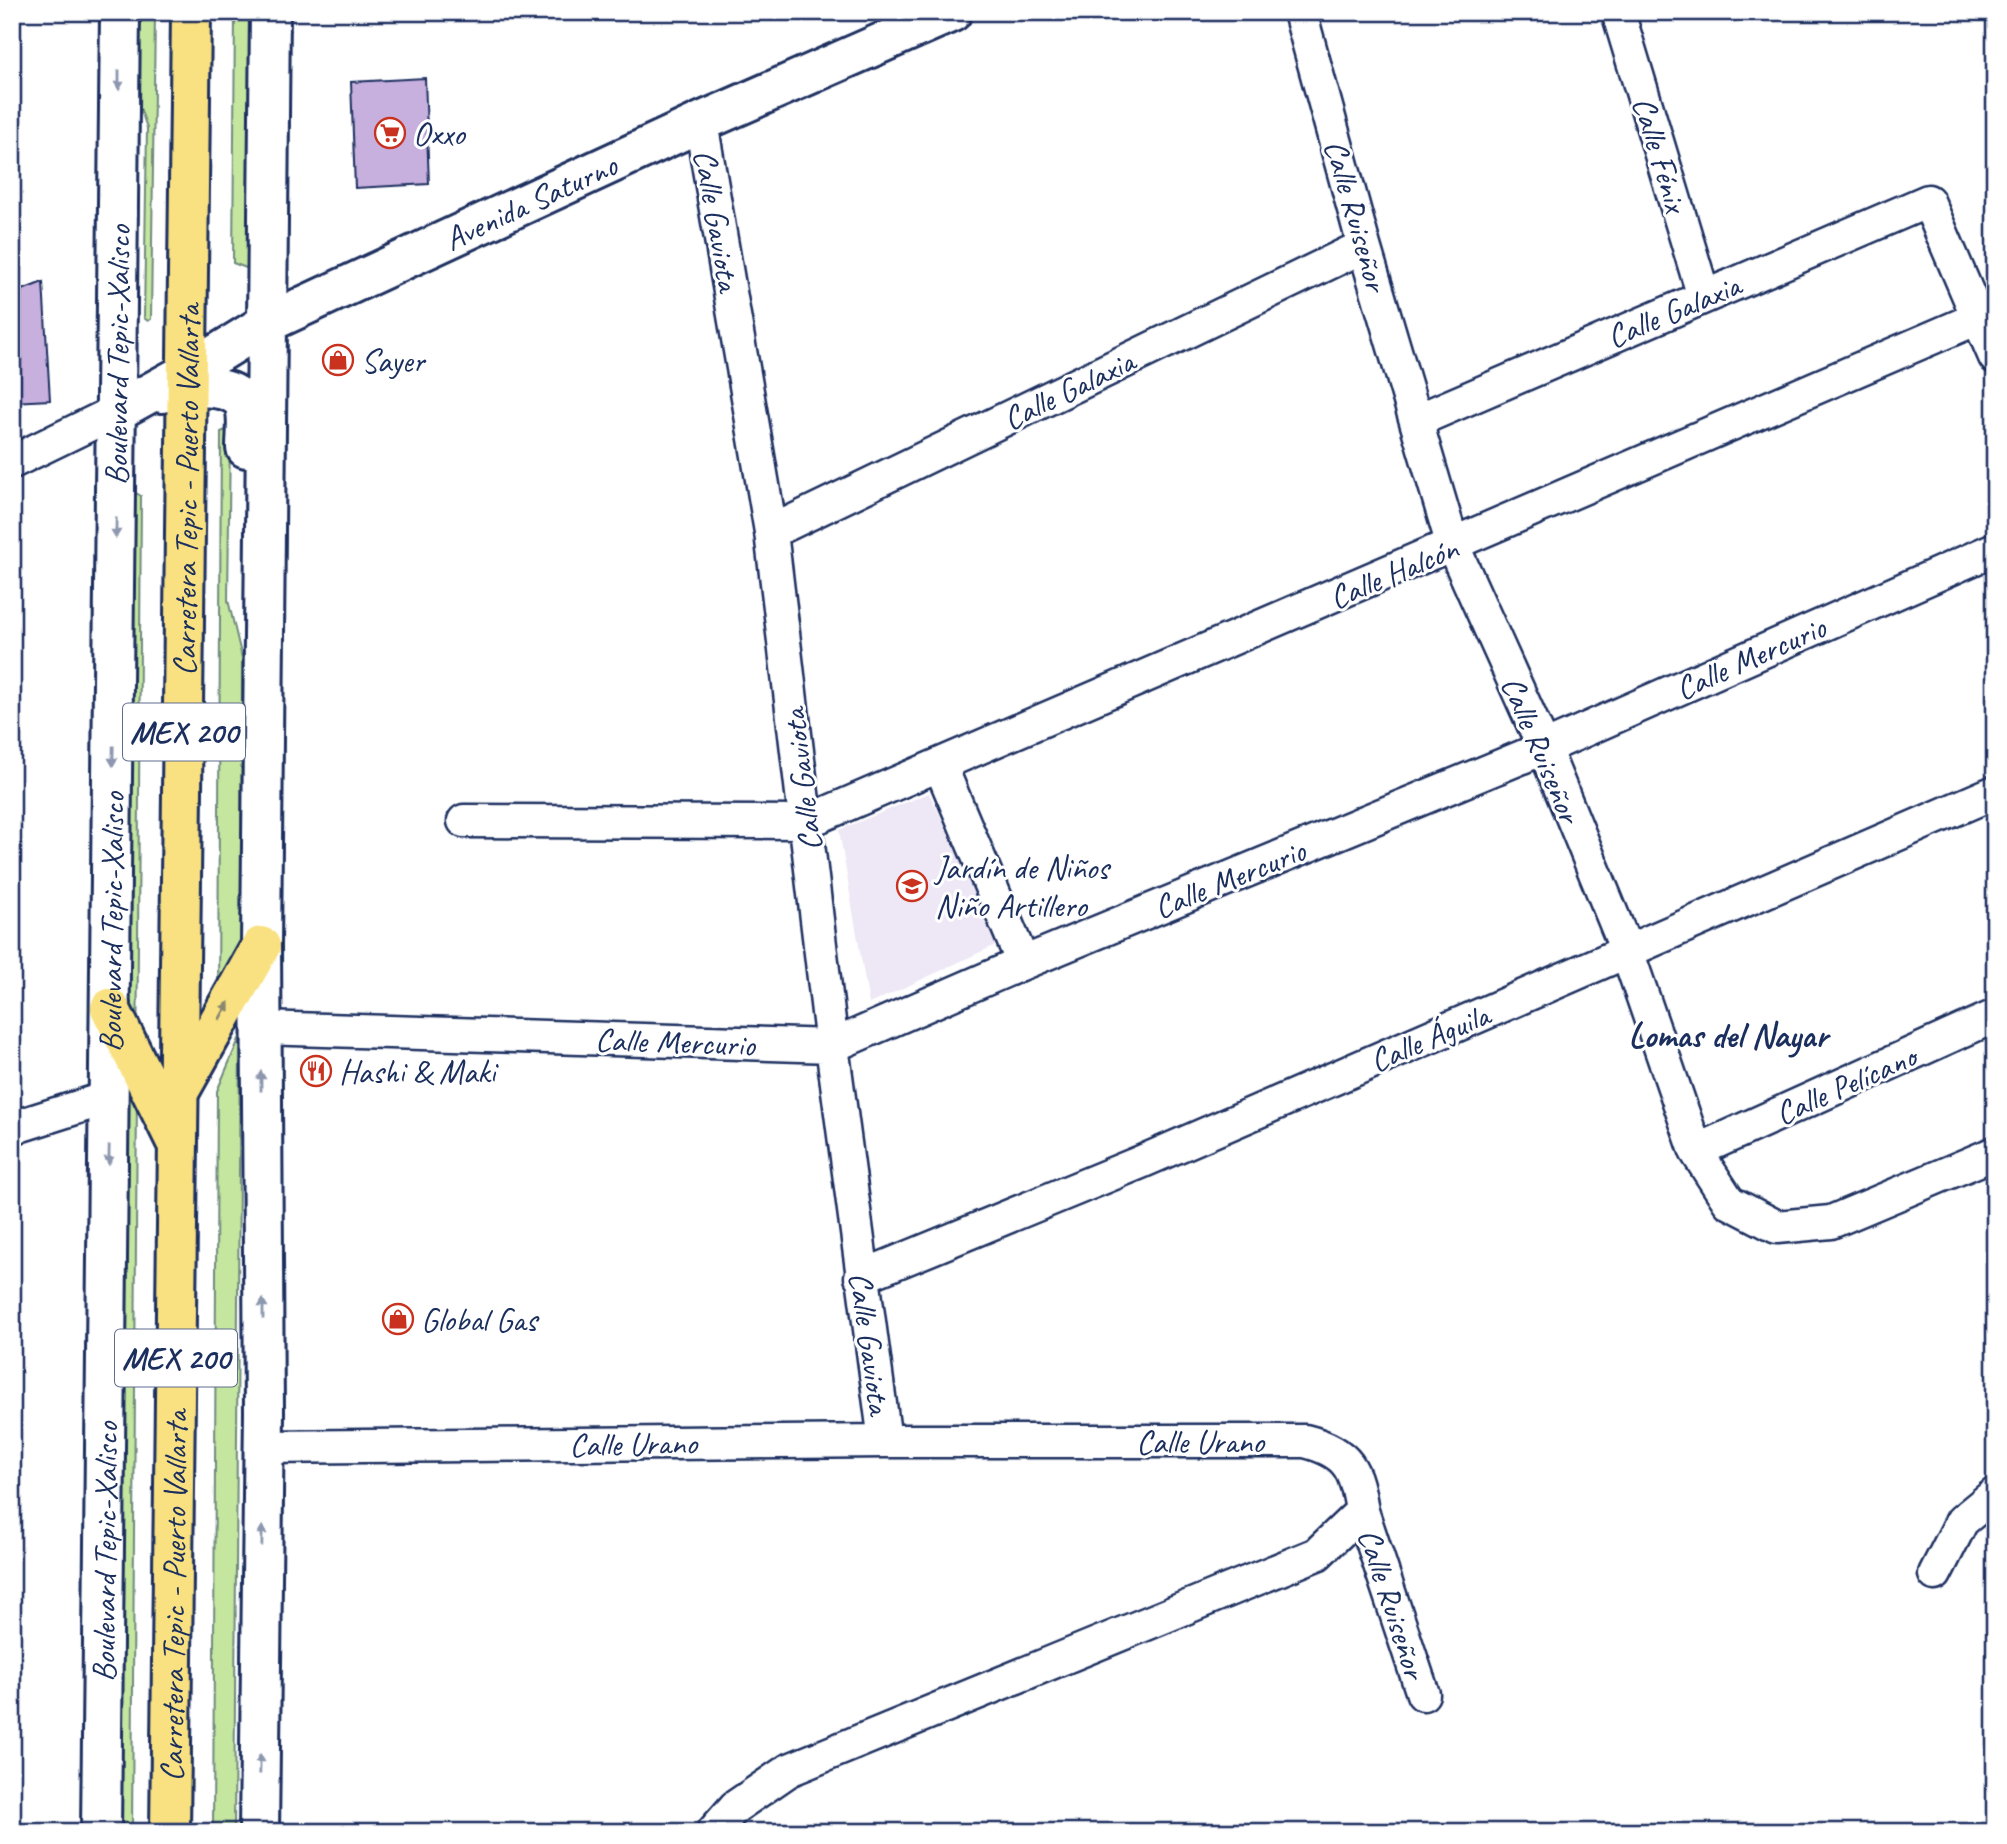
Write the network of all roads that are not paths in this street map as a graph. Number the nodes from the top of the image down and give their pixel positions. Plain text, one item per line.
1 (120, 12) edge
2 (191, 12) edge
3 (270, 12) edge
4 (952, 12) edge
5 (1300, 12) edge
6 (1618, 12) edge
7 (701, 122) junction
8 (1364, 246) junction
9 (1704, 297) junction
10 (1978, 318) junction
11 (267, 323) junction
12 (1995, 358) edge
13 (188, 379) junction
14 (117, 411) junction
15 (1418, 420) junction
16 (12, 462) edge
17 (771, 532) junction
18 (1453, 546) junction
19 (1995, 549) edge
20 (264, 632) junction
21 (1544, 748) junction
22 (940, 765) junction
23 (1995, 792) edge
24 (464, 821) dead end
25 (806, 822) junction
26 (261, 946) junction
27 (1627, 951) junction
28 (1023, 963) junction
29 (110, 1008) junction
30 (1995, 1016) edge
31 (261, 1028) junction
32 (832, 1046) junction
33 (179, 1092) junction
34 (110, 1097) junction
35 (12, 1128) edge
36 (179, 1148) junction
37 (1696, 1151) junction
38 (1995, 1153) edge
39 (861, 1277) junction
40 (885, 1441) junction
41 (263, 1447) junction
42 (1995, 1494) edge
43 (1362, 1511) junction
44 (1935, 1574) dead end
45 (1423, 1694) dead end
46 (101, 1832) edge
47 (170, 1832) edge
48 (259, 1832) edge
49 (713, 1832) edge

1 -> 14 main road, Boulevard Tepic-Xalisco / MEX 200
2 - 13 highway, Carretera Tepic - Puerto Vallarta / MEX 200
3 - 11 main road, MEX 200
4 - 7 main road, Avenida Saturno
5 - 8 street, Calle Ruiseñor
6 - 9 street, Calle Fénix
7 - 11 main road, Avenida Saturno
7 - 17 street, Calle Gaviota
8 - 15 street, Calle Ruiseñor
8 - 17 street, Calle Galaxia
9 - 10 street, Calle Galaxia
9 - 15 street, Calle Galaxia
10 - 12 street
10 - 18 street, Calle Halcón
11 - 13 main road, Avenida Saturno
11 - 20 main road, MEX 200
13 - 14 main road
13 - 20 main road
13 - 33 highway, Carretera Tepic - Puerto Vallarta / MEX 200
14 - 16 street
14 -> 29 main road, Boulevard Tepic-Xalisco / MEX 200
15 - 18 street, Calle Ruiseñor
17 - 25 street, Calle Gaviota
18 - 21 street, Calle Ruiseñor
18 - 22 street, Calle Halcón
19 - 21 street, Calle Mercurio
20 - 26 main road, MEX 200
21 - 27 street, Calle Ruiseñor
21 - 28 street, Calle Mercurio
22 - 25 street, Calle Halcón
22 - 28 street
23 - 27 street, Calle Águila
24 - 25 street
25 - 32 street, Calle Gaviota
26 - 31 main road, MEX 200
33 -> 26 highway
27 - 37 street, Calle Ruiseñor
27 - 39 street, Calle Águila
28 - 32 street, Calle Mercurio
29 - 34 main road, Boulevard Tepic-Xalisco / MEX 200
29 - 36 highway
30 - 37 street, Calle Pelícano
31 - 32 street, Calle Mercurio
41 -> 31 main road, MEX 200
32 - 39 street, Calle Gaviota
33 - 36 highway, MEX 200
34 - 35 street
34 -> 46 main road, Boulevard Tepic-Xalisco / MEX 200
36 - 47 highway, Carretera Tepic - Puerto Vallarta / MEX 200
37 - 38 street, Calle Ruiseñor
39 - 40 street, Calle Gaviota
40 - 41 street, Calle Urano
40 - 43 street, Calle Urano
48 -> 41 main road, MEX 200
42 - 44 street
43 - 45 street, Calle Ruiseñor
43 - 49 street

